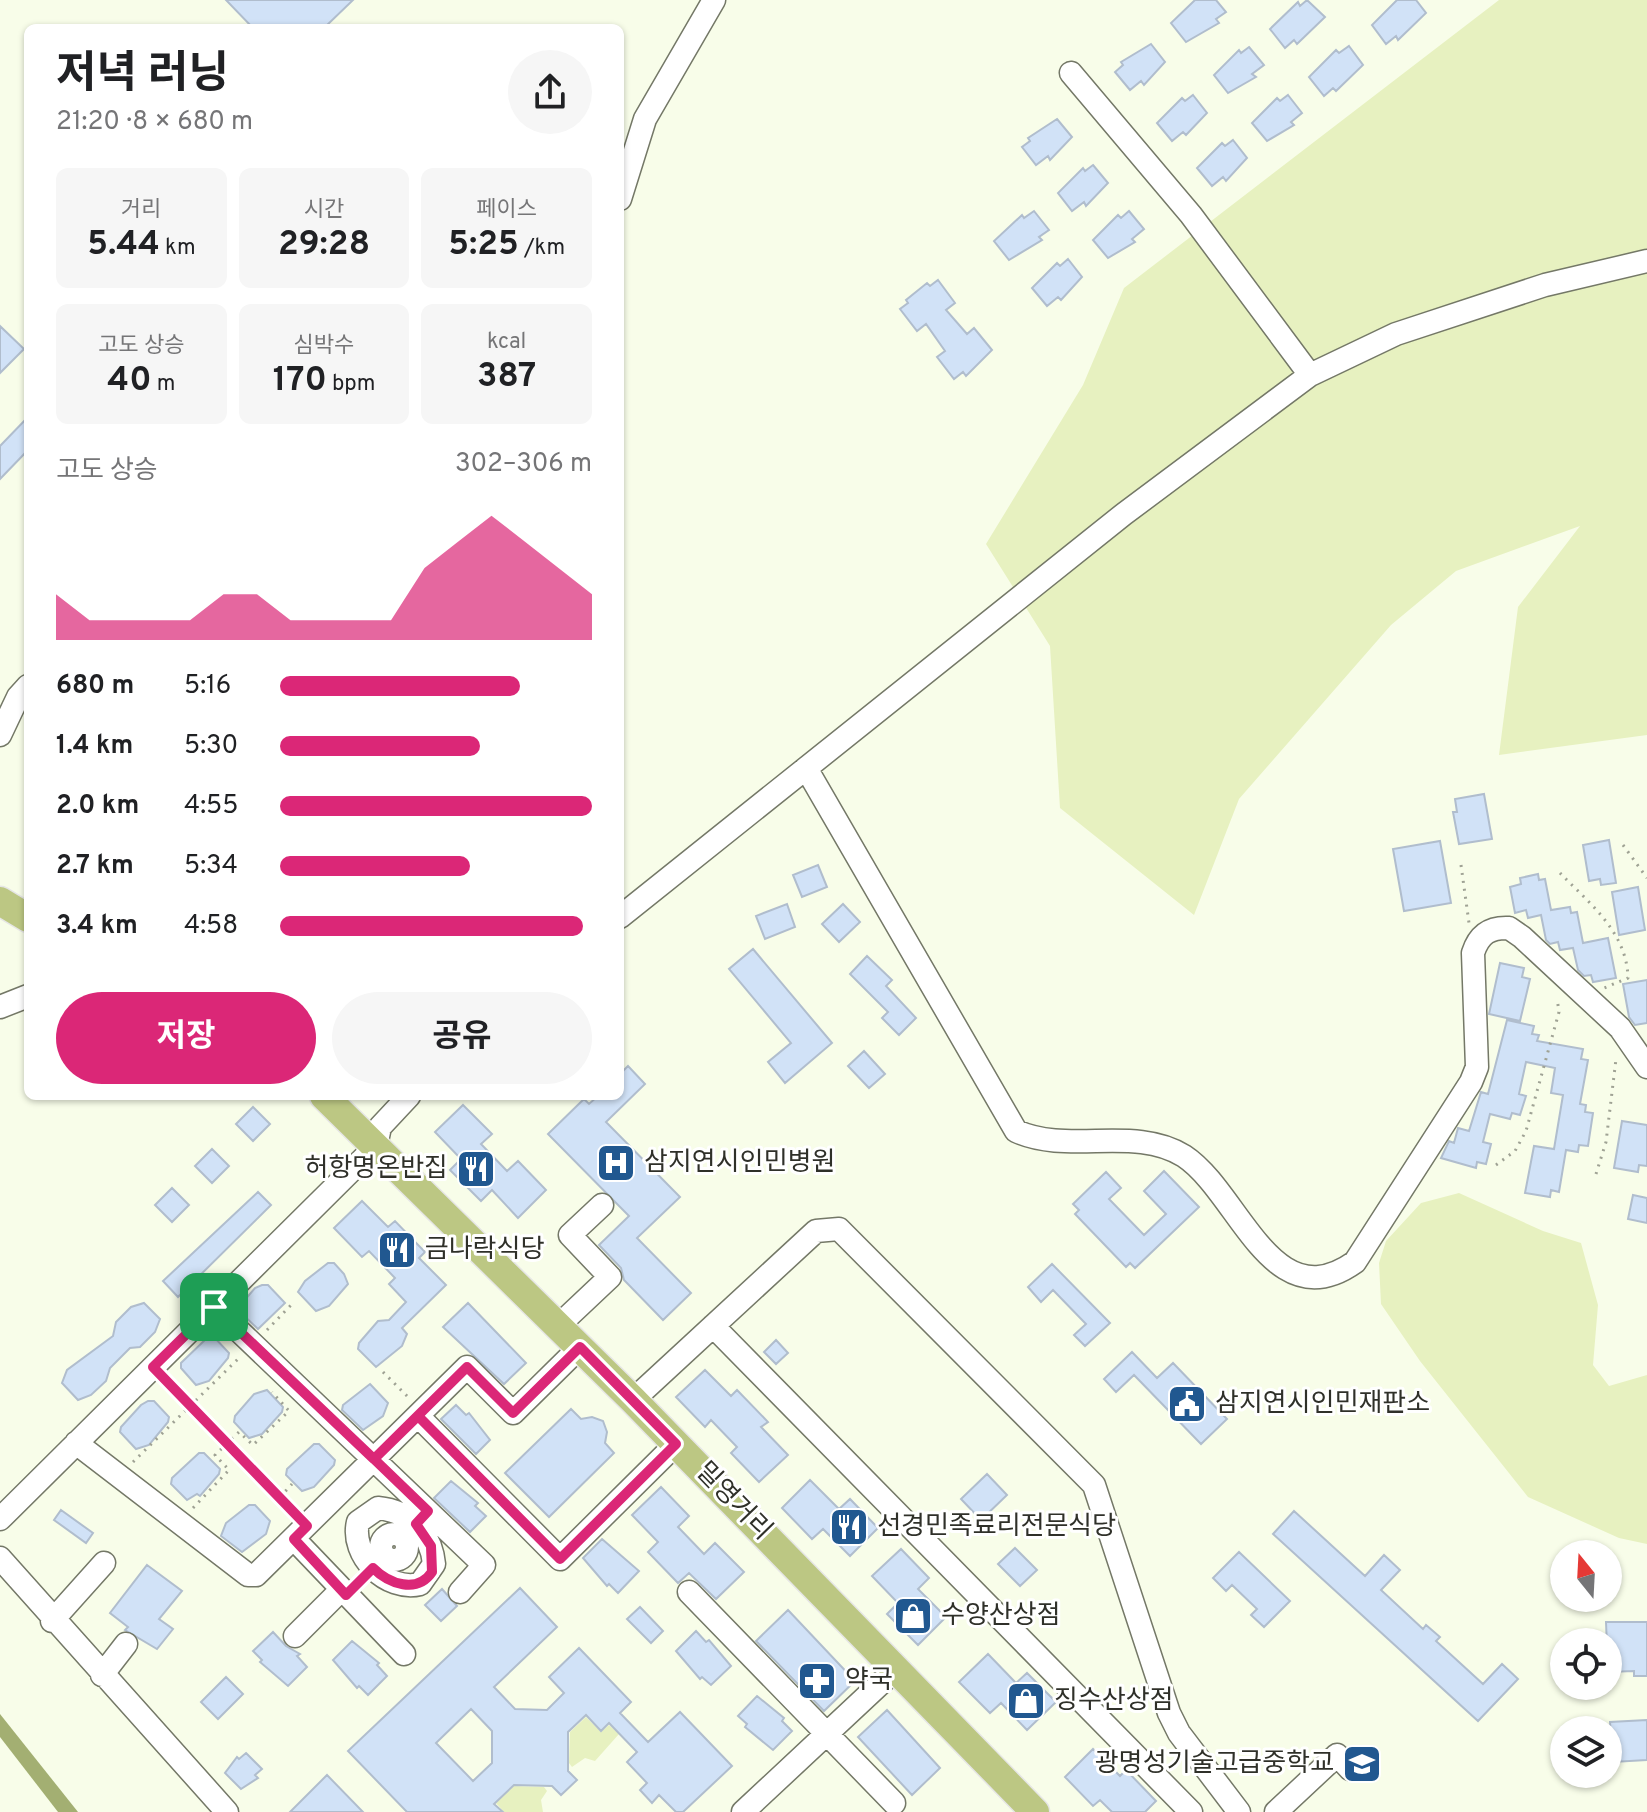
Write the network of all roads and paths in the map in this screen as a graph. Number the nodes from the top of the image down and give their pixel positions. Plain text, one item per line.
1 (714, 0) edge
2 (1071, 73) dead end
3 (624, 186) edge
4 (1647, 261) edge
5 (1310, 375) junction
6 (24, 690) edge
7 (0, 735) edge
8 (806, 768) junction
9 (1623, 845) dead end
10 (1461, 865) dead end
11 (1560, 873) dead end
12 (1647, 878) edge
13 (0, 901) edge
14 (624, 914) edge
15 (24, 916) edge
16 (1477, 940) junction
17 (1550, 963) junction
18 (1588, 996) junction
19 (24, 998) edge
20 (0, 1007) edge
21 (1620, 1028) junction
22 (1647, 1067) edge
23 (328, 1100) edge
24 (405, 1100) edge
25 (376, 1146) junction
26 (1496, 1165) dead end
27 (1596, 1174) dead end
28 (602, 1205) dead end
29 (292, 1304) dead end
30 (214, 1307) junction
31 (558, 1326) junction
32 (713, 1326) junction
33 (252, 1344) junction
34 (580, 1347) junction
35 (153, 1367) junction
36 (383, 1372) dead end
37 (271, 1390) dead end
38 (633, 1400) junction
39 (190, 1406) junction
40 (420, 1414) junction
41 (76, 1443) junction
42 (227, 1444) junction
43 (676, 1444) junction
44 (374, 1459) junction
45 (119, 1476) junction
46 (292, 1484) dead end
47 (280, 1497) junction
48 (0, 1519) edge
49 (180, 1523) junction
50 (416, 1524) junction
51 (301, 1532) junction
52 (0, 1558) edge
53 (378, 1562) junction
54 (104, 1563) dead end
55 (344, 1592) junction
56 (460, 1592) dead end
57 (689, 1592) dead end
58 (52, 1621) junction
59 (295, 1636) dead end
60 (126, 1644) dead end
61 (404, 1654) dead end
62 (896, 1669) junction
63 (102, 1675) junction
64 (828, 1733) junction
65 (1350, 1769) dead end
66 (894, 1803) dead end
67 (227, 1812) edge
68 (743, 1812) edge
69 (1035, 1812) edge
70 (1191, 1812) edge
71 (1239, 1812) edge
72 (1276, 1812) edge

1 - 3 street
2 - 5 street
4 - 5 street
5 - 8 street
6 - 7 street
8 - 14 street
8 - 16 street
9 - 12 path
10 - 16 path
11 - 18 path
13 - 15 main road
16 - 17 street
17 - 18 street
17 - 26 path
18 - 21 street
19 - 20 street
21 - 22 street
21 - 27 path
23 - 25 main road, 밀영거리
24 - 25 street
25 - 30 street
25 - 31 main road, 밀영거리
28 - 31 street
29 - 33 path
30 - 33 street
30 - 35 street
31 - 34 main road, 밀영거리
32 - 38 street
32 - 70 street
32 - 71 street
33 - 39 path
33 - 44 street
34 - 38 main road, 밀영거리
34 - 40 street
35 - 39 path
35 - 41 street
36 - 40 path
37 - 42 path
38 - 43 main road, 밀영거리
39 - 42 path
39 - 45 path
40 - 43 street
40 - 44 street
41 - 45 street
41 - 48 street
42 - 47 path
42 - 49 path
43 - 62 main road, 밀영거리
44 - 50 street
44 - 51 street
45 - 49 street
46 - 47 path
47 - 51 path
49 - 51 street
50 - 53 street
50 - 53 street
50 - 53 street
50 - 56 street
51 - 55 street
52 - 58 street
53 - 55 street
54 - 58 street
55 - 59 street
55 - 61 street
57 - 64 street
58 - 63 street
60 - 63 street
62 - 64 street
62 - 69 main road, 밀영거리
63 - 67 street
64 - 66 street
64 - 68 street
65 - 72 street

